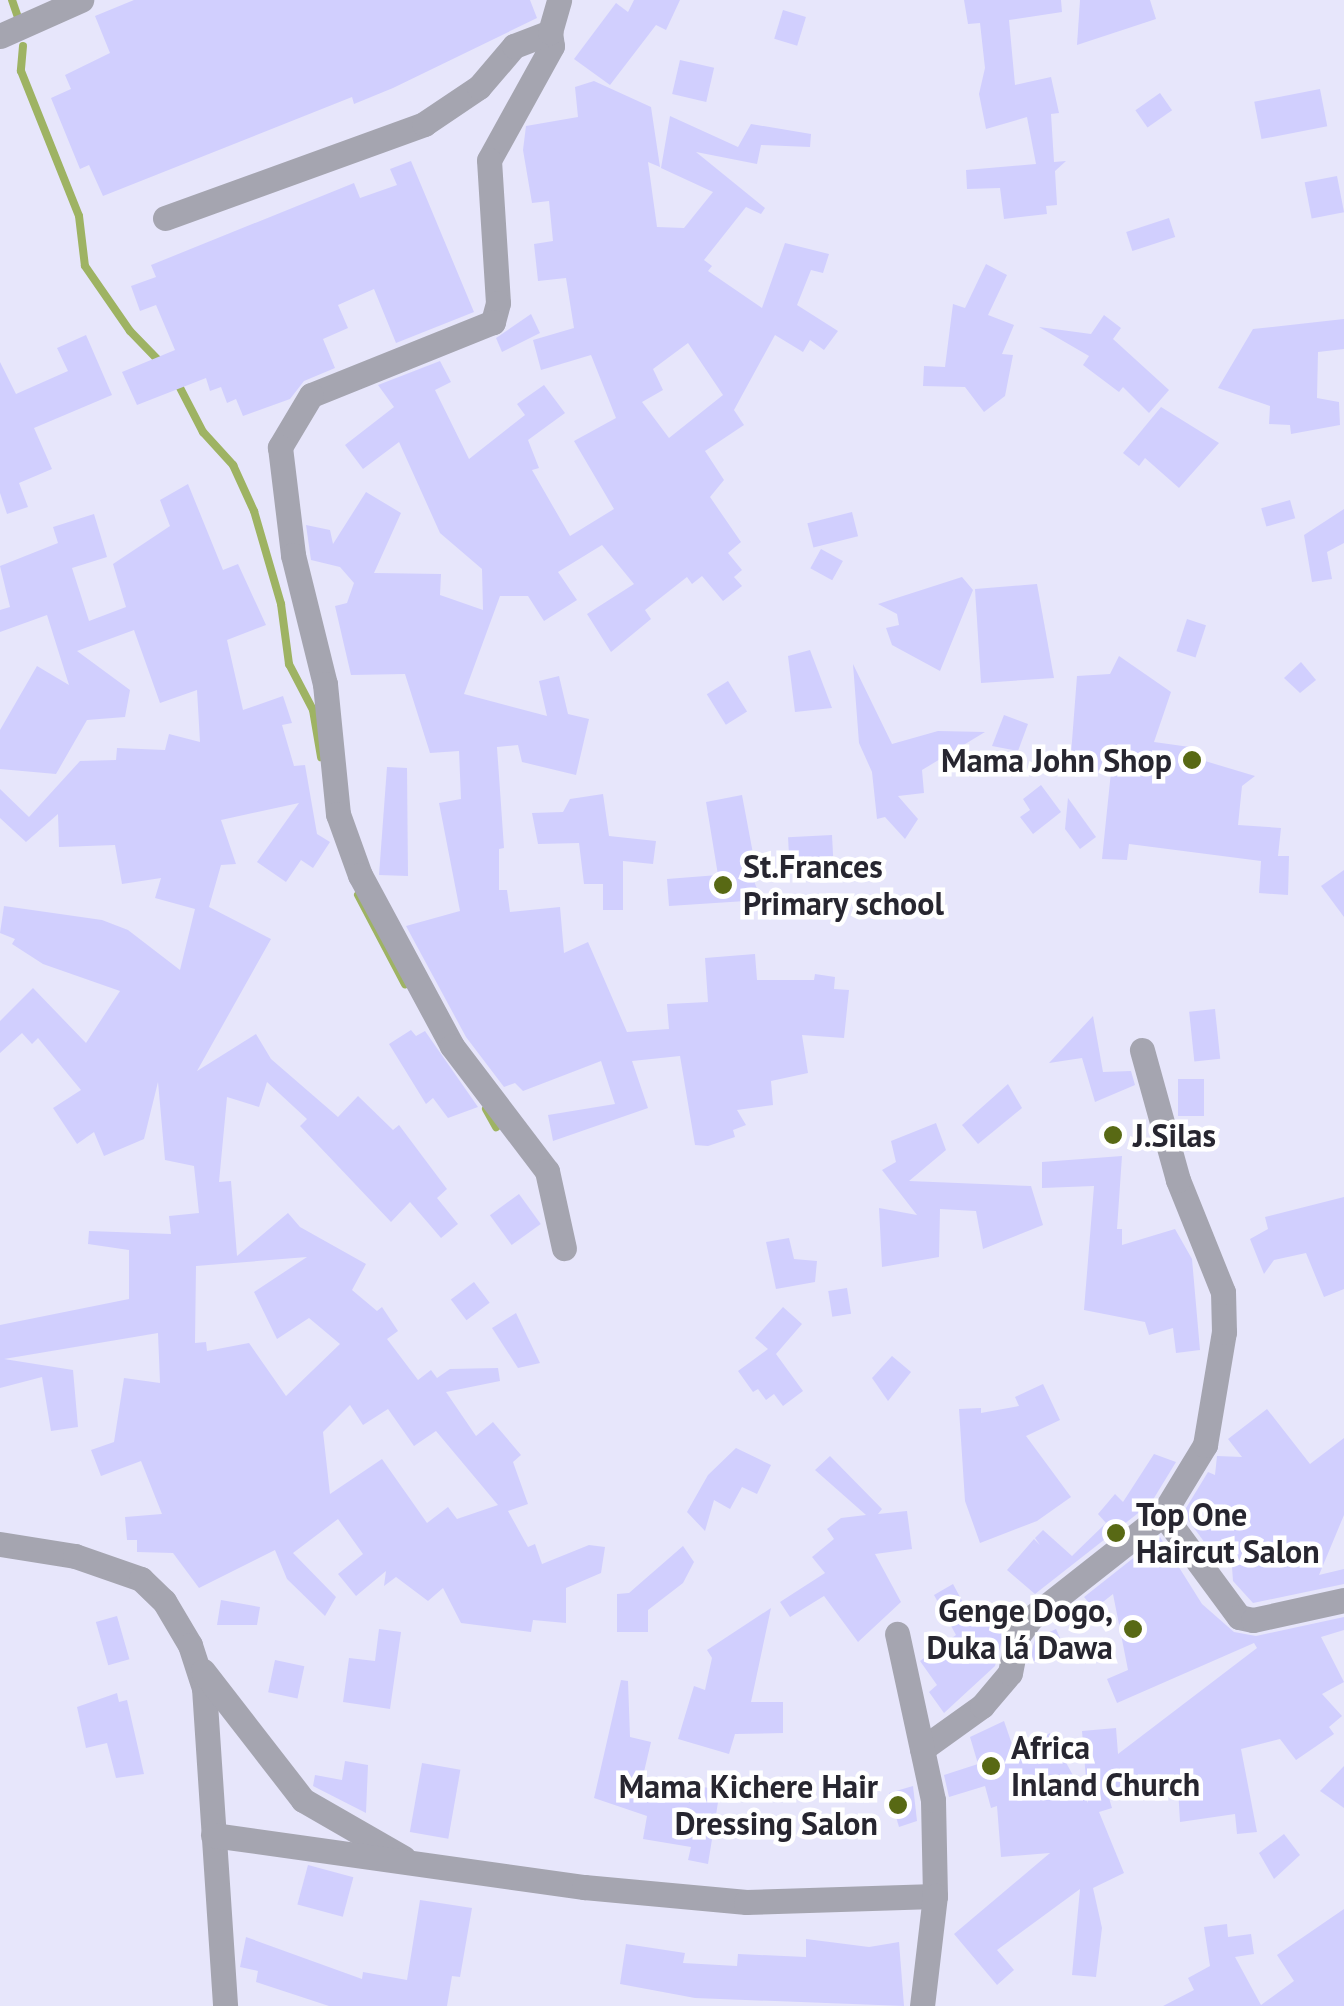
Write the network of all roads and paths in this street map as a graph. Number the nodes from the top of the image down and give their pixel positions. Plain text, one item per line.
1 (81, 0) edge
2 (560, 0) edge
3 (550, 32) junction
4 (0, 36) edge
5 (166, 218) dead end
6 (1142, 1050) dead end
7 (564, 1248) dead end
8 (1162, 1514) junction
9 (0, 1544) edge
10 (1344, 1600) edge
11 (897, 1634) dead end
12 (200, 1667) junction
13 (922, 1749) junction
14 (214, 1835) junction
15 (416, 1865) junction
16 (935, 1896) junction
17 (225, 2006) edge
18 (922, 2006) edge

1 - 4 street
2 - 3 street
3 - 5 street
3 - 7 street
6 - 8 street
8 - 10 street
8 - 13 street
9 - 12 street
11 - 13 street
12 - 14 street
12 - 15 street
13 - 16 street
14 - 15 street
14 - 17 street
15 - 16 street
16 - 18 street

